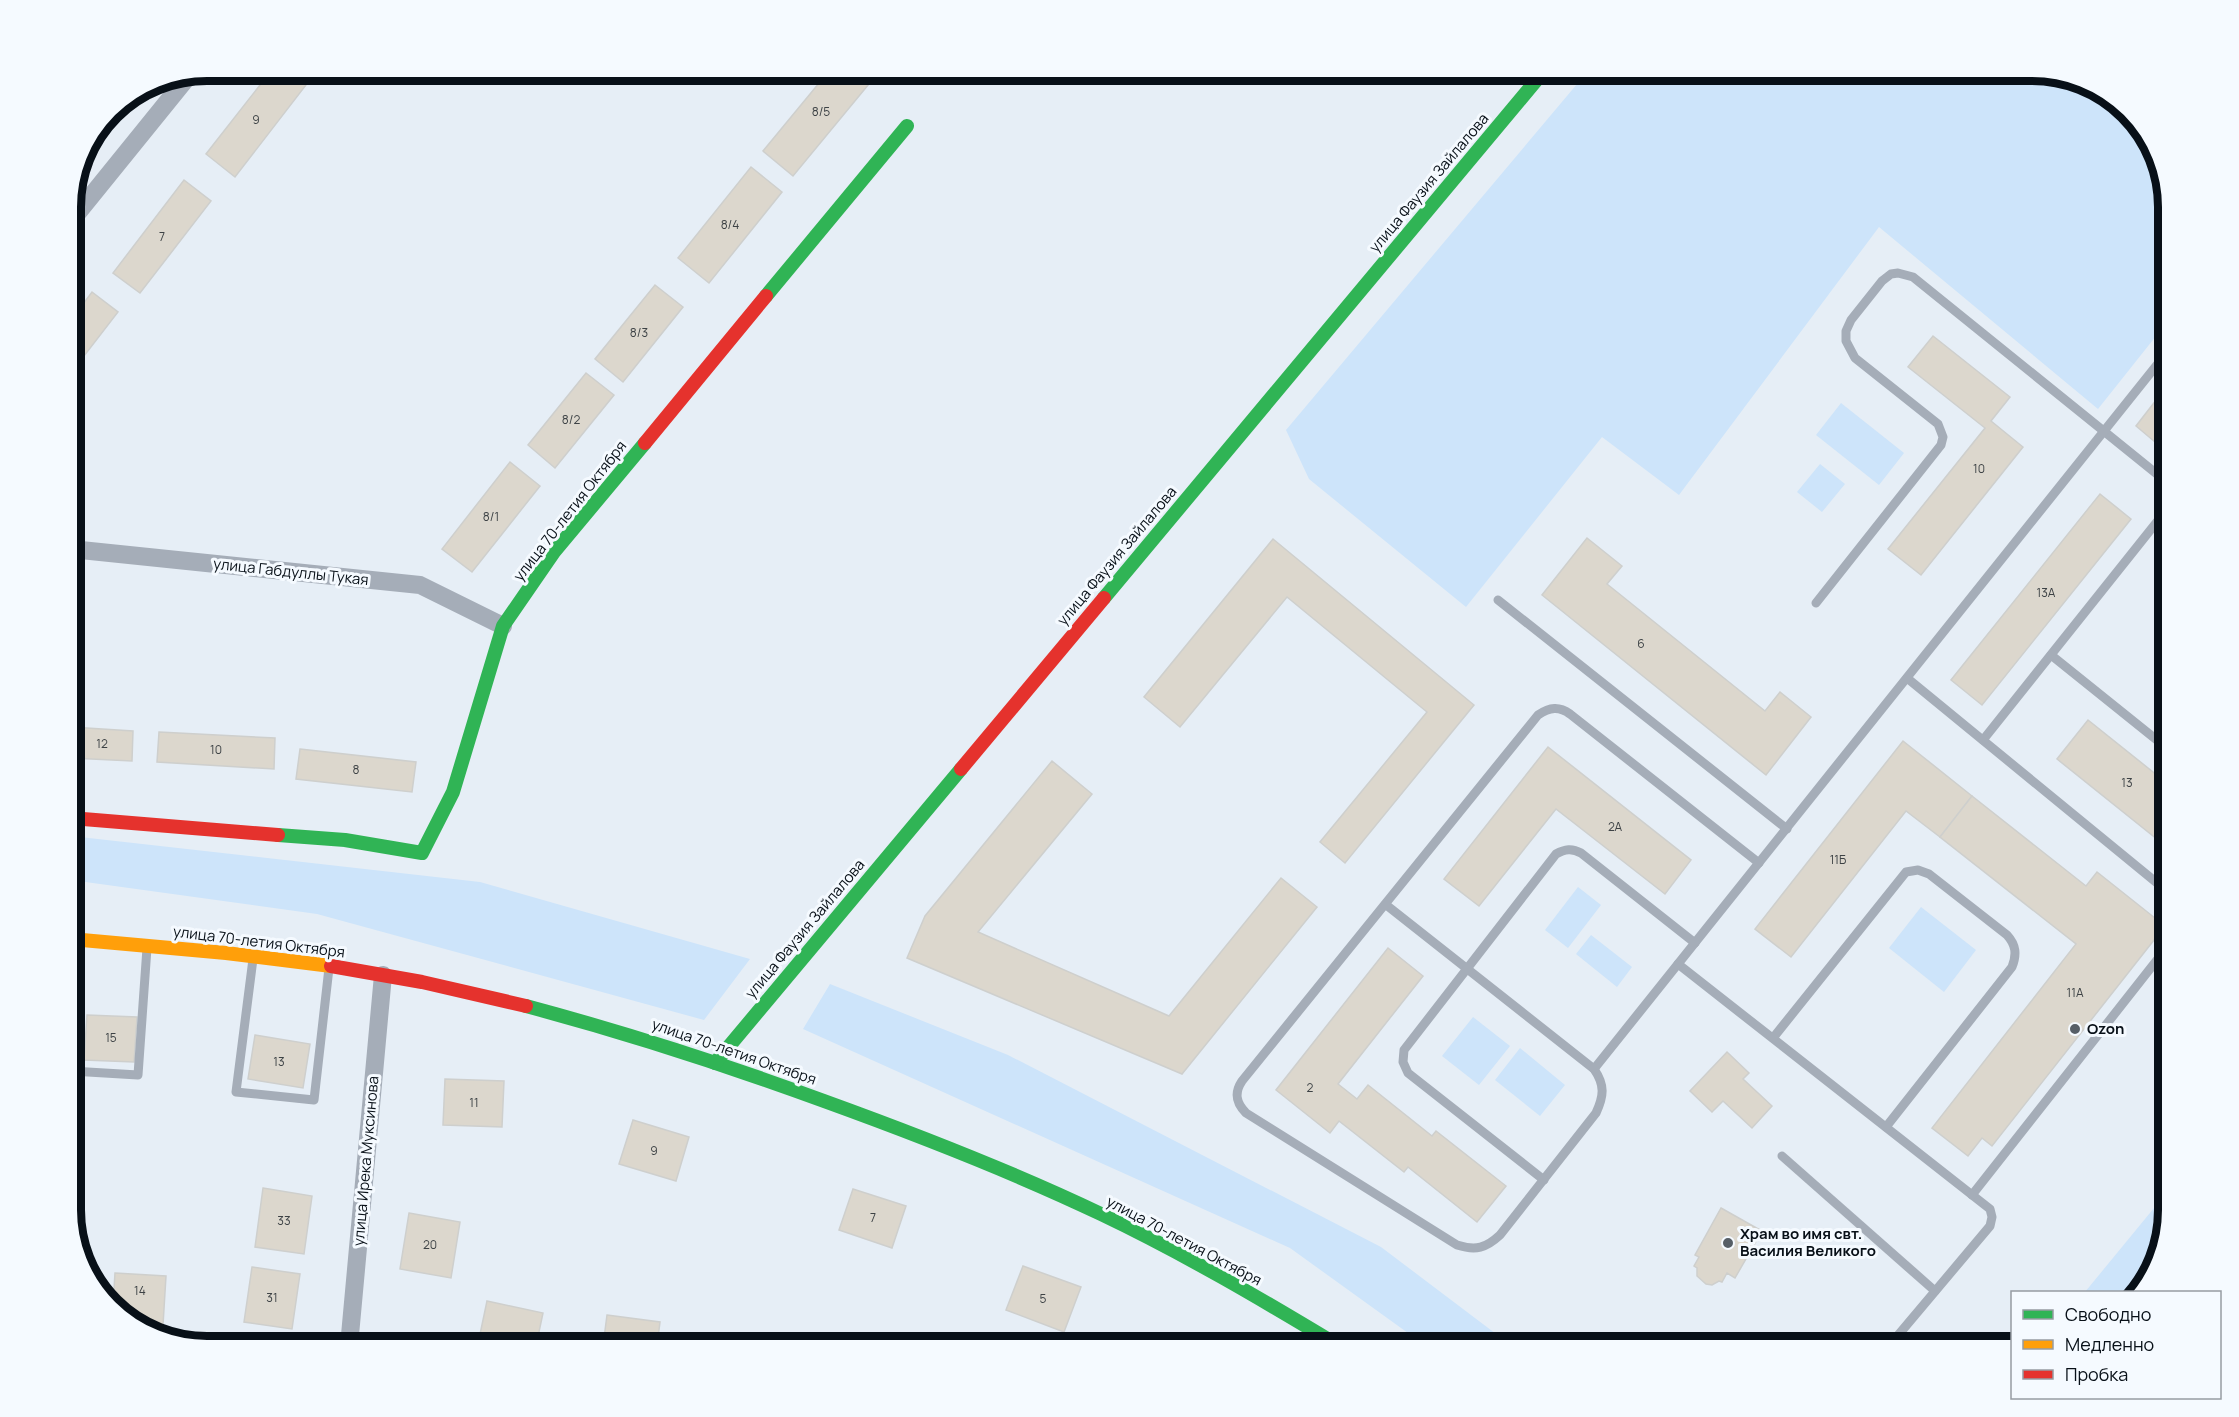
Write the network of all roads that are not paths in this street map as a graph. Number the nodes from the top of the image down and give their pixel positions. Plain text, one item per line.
1 (1535, 81) edge
2 (183, 83) edge
3 (907, 126) dead end
4 (81, 209) edge
5 (2158, 367) edge
6 (2105, 431) junction
7 (2158, 474) edge
8 (2158, 522) edge
9 (81, 550) edge
10 (1498, 600) dead end
11 (1816, 603) dead end
12 (503, 626) junction
13 (2051, 655) junction
14 (1907, 678) junction
15 (1983, 740) junction
16 (2158, 740) edge
17 (81, 819) edge
18 (1787, 829) junction
19 (1759, 863) junction
20 (2158, 883) edge
21 (1385, 904) junction
22 (81, 940) edge
23 (1695, 943) junction
24 (147, 945) junction
25 (253, 956) junction
26 (2158, 960) edge
27 (1678, 963) junction
28 (329, 967) junction
29 (1467, 969) junction
30 (383, 975) junction
31 (1773, 1038) junction
32 (715, 1063) junction
33 (1594, 1069) junction
34 (81, 1072) edge
35 (1886, 1127) junction
36 (1782, 1156) dead end
37 (1544, 1180) junction
38 (1972, 1196) junction
39 (1935, 1292) junction
40 (350, 1336) edge
41 (1320, 1336) edge
42 (1898, 1336) edge

1 - 32 street, улица Фаузия Зайлалова
2 - 4 street
3 - 12 street, улица 70-летия Октября
5 - 6 lane
6 - 7 lane
6 - 11 lane
6 - 14 lane
8 - 13 lane
9 - 12 street, улица Габдуллы Тукая
10 - 18 lane
12 - 17 street, улица 70-летия Октября
13 - 15 lane
13 - 16 lane
14 - 15 lane
14 - 18 lane
15 - 20 lane
18 - 19 lane
19 - 21 lane
19 - 23 lane
21 - 29 lane
21 - 37 lane
22 - 24 street, улица 70-летия Октября
23 - 27 lane
23 - 29 lane
24 - 25 street, улица 70-летия Октября
24 - 34 lane
25 - 28 street, улица 70-летия Октября
25 - 28 lane
26 - 38 lane
27 - 31 lane
27 - 33 lane
28 - 30 street, улица 70-летия Октября
29 - 33 lane
29 - 37 lane
30 - 32 street, улица 70-летия Октября
30 - 40 street, улица Ирека Муксинова
31 - 35 lane
31 - 35 lane
32 - 41 street, улица 70-летия Октября
33 - 37 lane
35 - 38 lane
36 - 39 lane
38 - 39 lane
39 - 42 lane

